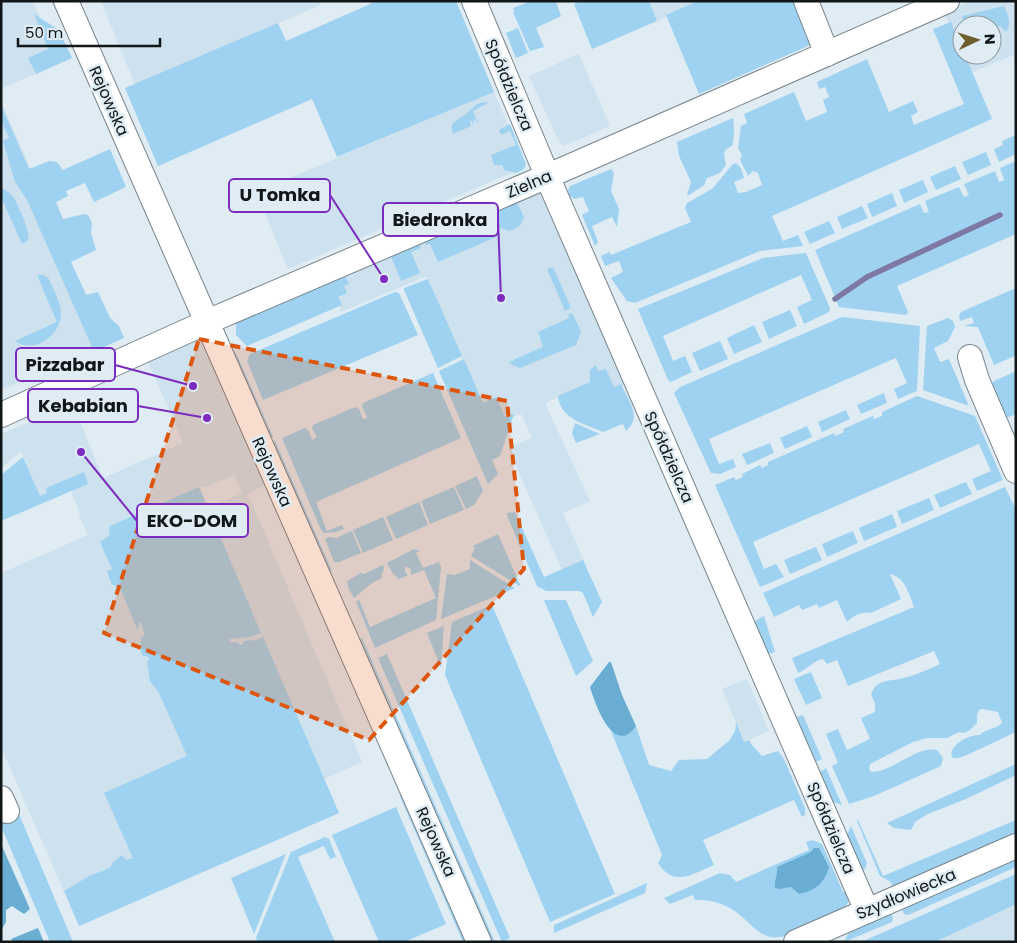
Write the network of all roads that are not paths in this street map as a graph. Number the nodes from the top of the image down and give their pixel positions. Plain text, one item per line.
1 (66, 1) edge
2 (474, 1) edge
3 (806, 1) edge
4 (948, 1) edge
5 (827, 54) junction
6 (547, 176) junction
7 (207, 322) junction
8 (970, 357) dead end
9 (1, 415) edge
10 (1016, 471) edge
11 (1016, 846) edge
12 (867, 910) junction
13 (479, 942) edge
14 (796, 942) edge

1 - 7 street, Rejowska
2 - 6 street, Spółdzielcza
3 - 5 street
4 - 5 street, Zielna
5 - 6 street, Zielna
6 - 7 street, Zielna
6 - 12 street, Spółdzielcza
7 - 9 street, Zielna
7 - 13 street, Rejowska
8 - 10 street
11 - 12 street, Szydłowiecka
12 - 14 street, Szydłowiecka

